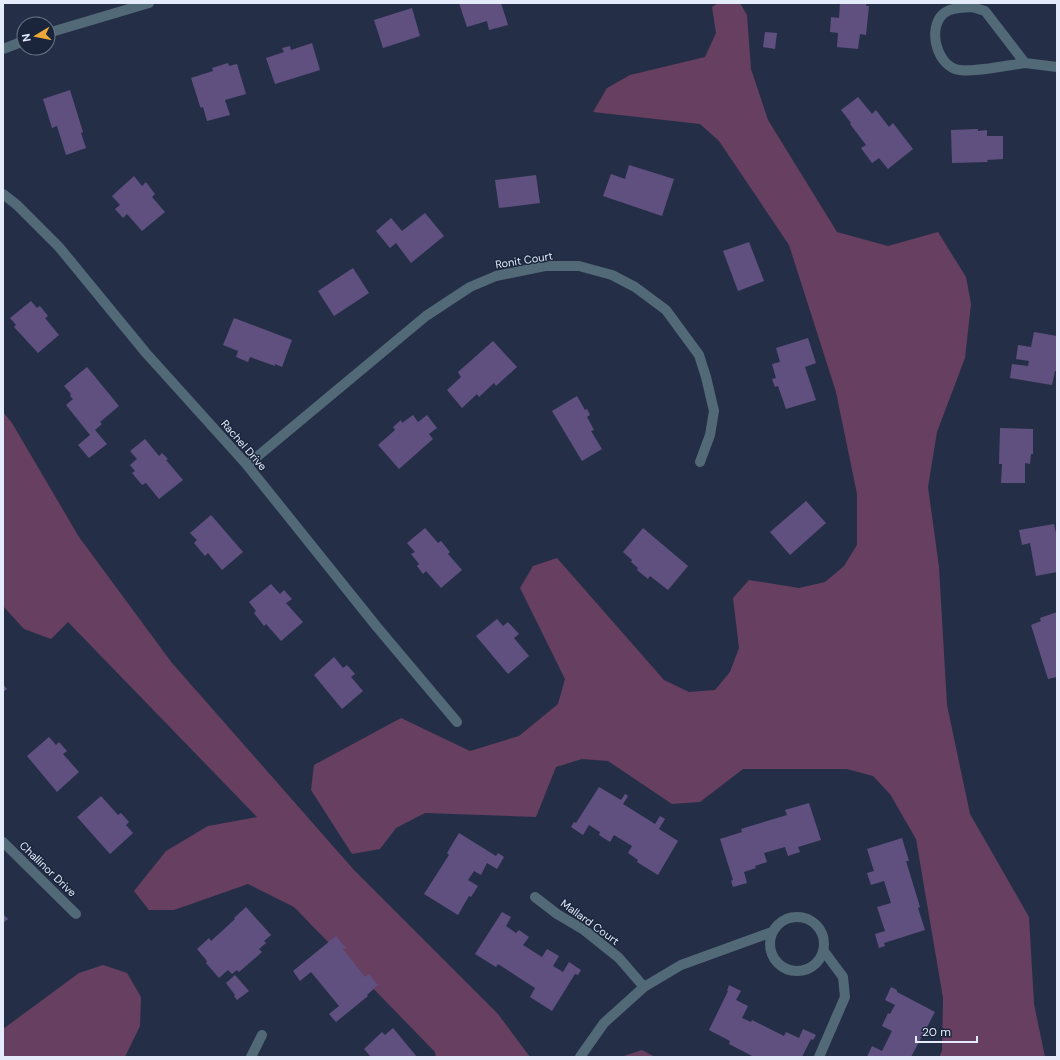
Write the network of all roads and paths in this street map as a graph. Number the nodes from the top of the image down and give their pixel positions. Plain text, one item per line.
1 (149, 3) edge
2 (56, 31) edge
3 (16, 44) edge
4 (3, 50) edge
5 (1025, 63) junction
6 (1057, 67) edge
7 (3, 194) edge
8 (700, 462) dead end
9 (247, 465) junction
10 (457, 722) dead end
11 (3, 842) edge
12 (535, 897) dead end
13 (76, 914) dead end
14 (772, 932) junction
15 (823, 950) junction
16 (644, 987) junction
17 (262, 1035) dead end
18 (251, 1057) edge
19 (580, 1057) edge
20 (819, 1057) edge

1 - 2 street
3 - 4 street
5 - 5 street
5 - 6 street
7 - 9 street, Rachel Drive
8 - 9 street, Ronit Court
9 - 10 street, Rachel Drive
11 - 13 street, Challinor Drive
12 - 16 street, Mallard Court
14 - 15 street
14 - 15 street
14 - 16 street
15 - 20 street
16 - 19 street
17 - 18 street

